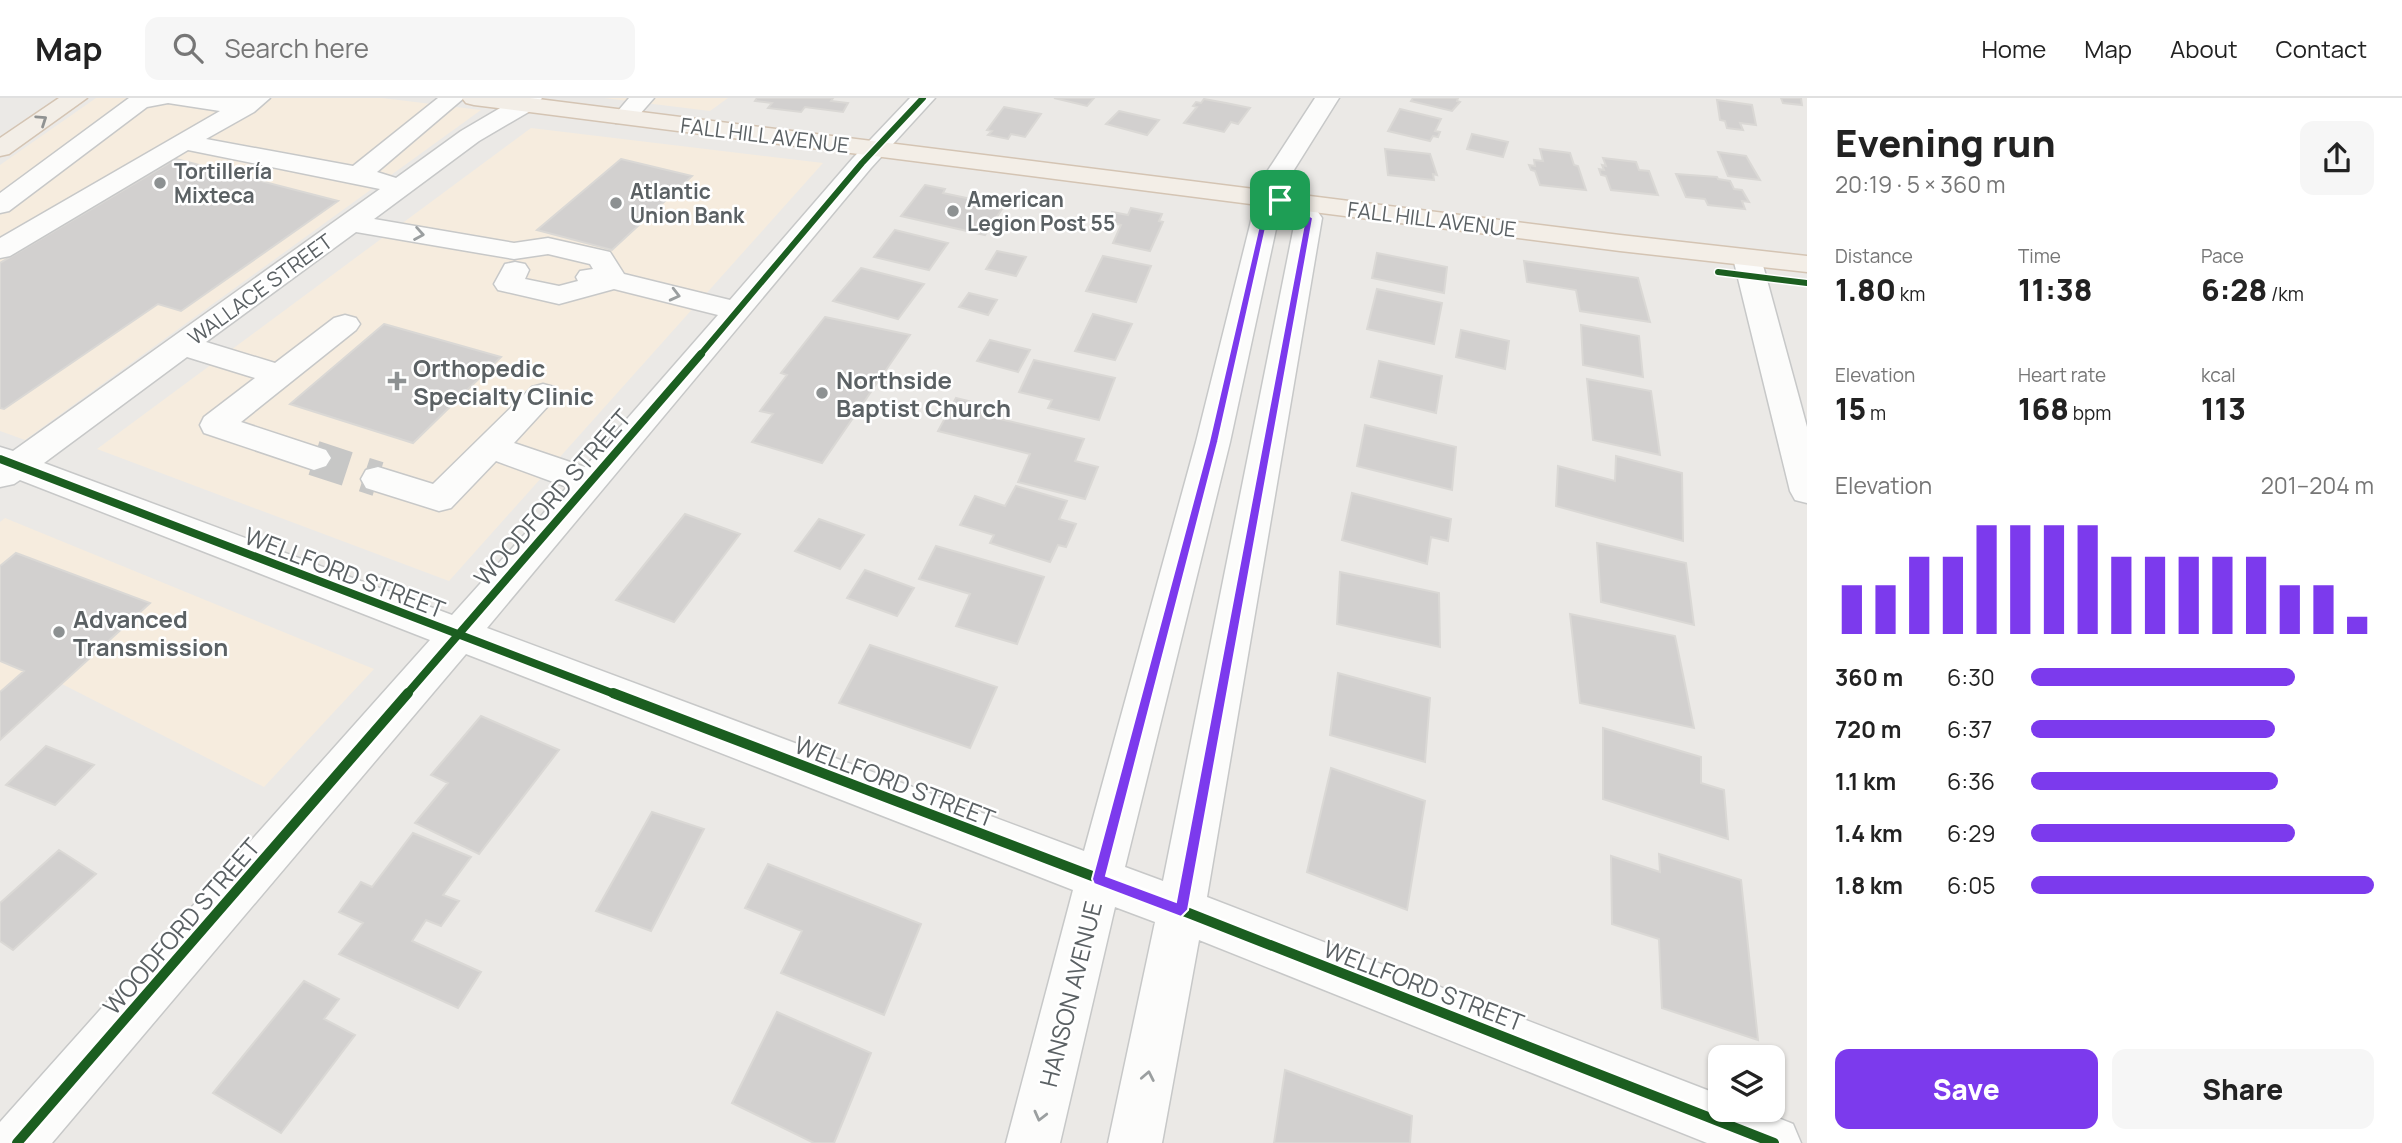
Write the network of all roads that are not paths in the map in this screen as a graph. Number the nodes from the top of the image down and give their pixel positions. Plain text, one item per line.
1 (75, 98) edge
2 (160, 98) edge
3 (176, 98) edge
4 (452, 98) edge
5 (474, 98) edge
6 (642, 98) edge
7 (923, 98) edge
8 (1326, 98) edge
9 (252, 102) edge
10 (527, 102) edge
11 (624, 118) junction
12 (185, 142) junction
13 (876, 148) junction
14 (0, 149) edge
15 (358, 175) junction
16 (400, 187) junction
17 (1280, 200) junction
18 (0, 205) edge
19 (351, 223) junction
20 (0, 250) edge
21 (1747, 258) junction
22 (514, 260) junction
23 (1807, 264) edge
24 (614, 280) junction
25 (737, 311) junction
26 (345, 324) dead end
27 (183, 345) junction
28 (281, 376) junction
29 (542, 394) dead end
30 (1213, 442) junction
31 (490, 447) junction
32 (1265, 453) junction
33 (314, 458) tunnel mouth
34 (6, 467) edge
35 (377, 479) tunnel mouth
36 (591, 482) junction
37 (1807, 491) edge
38 (456, 636) junction
39 (1098, 879) junction
40 (1181, 910) junction
41 (18, 1143) edge
42 (1033, 1143) edge
43 (1135, 1143) edge
44 (1774, 1143) edge

14 -> 1 main road
2 - 18 street
3 - 9 street
4 - 15 street
5 - 10 main road, FALL HILL AVENUE
6 - 11 street
7 - 13 street, WOODFORD STREET
8 - 17 street, HANSON AVENUE
9 - 12 street
10 - 11 main road, FALL HILL AVENUE
10 - 16 street, WALLACE STREET
11 - 13 main road, FALL HILL AVENUE
12 - 15 street
12 - 20 street
13 - 17 main road, FALL HILL AVENUE
13 - 25 street, WOODFORD STREET
15 - 16 street
16 - 19 street, WALLACE STREET
17 - 21 main road, FALL HILL AVENUE
17 - 30 street, HANSON AVENUE
17 - 32 street
19 -> 22 street
19 - 27 street, WALLACE STREET
21 - 23 main road, FALL HILL AVENUE
21 - 37 street
22 - 24 street
22 - 24 street
24 -> 25 street
25 - 36 street, WOODFORD STREET
26 - 28 street
27 - 28 street
27 - 34 street, WALLACE STREET
28 - 33 street
29 - 31 street
30 - 32 street
30 - 39 street, HANSON AVENUE
31 - 35 street
31 - 36 street
32 - 40 street
34 - 38 street, WELLFORD STREET
36 - 38 street, WOODFORD STREET
38 - 39 street, WELLFORD STREET
38 - 41 street, WOODFORD STREET
39 - 40 street, WELLFORD STREET
39 -> 42 street, HANSON AVENUE
43 -> 40 street
40 - 44 street, WELLFORD STREET

